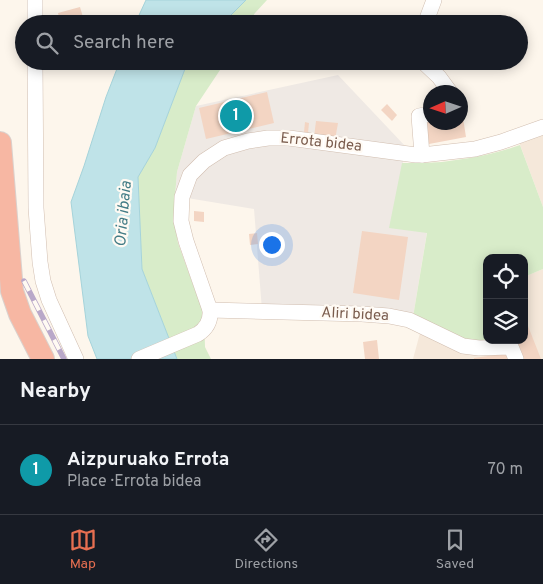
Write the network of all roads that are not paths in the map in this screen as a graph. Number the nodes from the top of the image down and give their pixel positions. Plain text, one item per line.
1 (35, 0) edge
2 (434, 0) edge
3 (35, 15) edge
4 (428, 15) edge
5 (35, 70) edge
6 (431, 70) edge
7 (444, 85) edge
8 (423, 115) edge
9 (543, 127) edge
10 (0, 143) edge
11 (422, 155) junction
12 (210, 310) junction
13 (43, 359) edge
14 (76, 359) edge
15 (139, 359) edge
16 (516, 359) edge

1 - 3 street
2 - 4 street
5 - 14 street
6 - 7 street
8 - 11 street
9 - 11 street, Errota bidea
10 - 13 highway
11 - 12 street, Errota bidea
12 - 15 street
12 - 16 street, Aliri bidea

